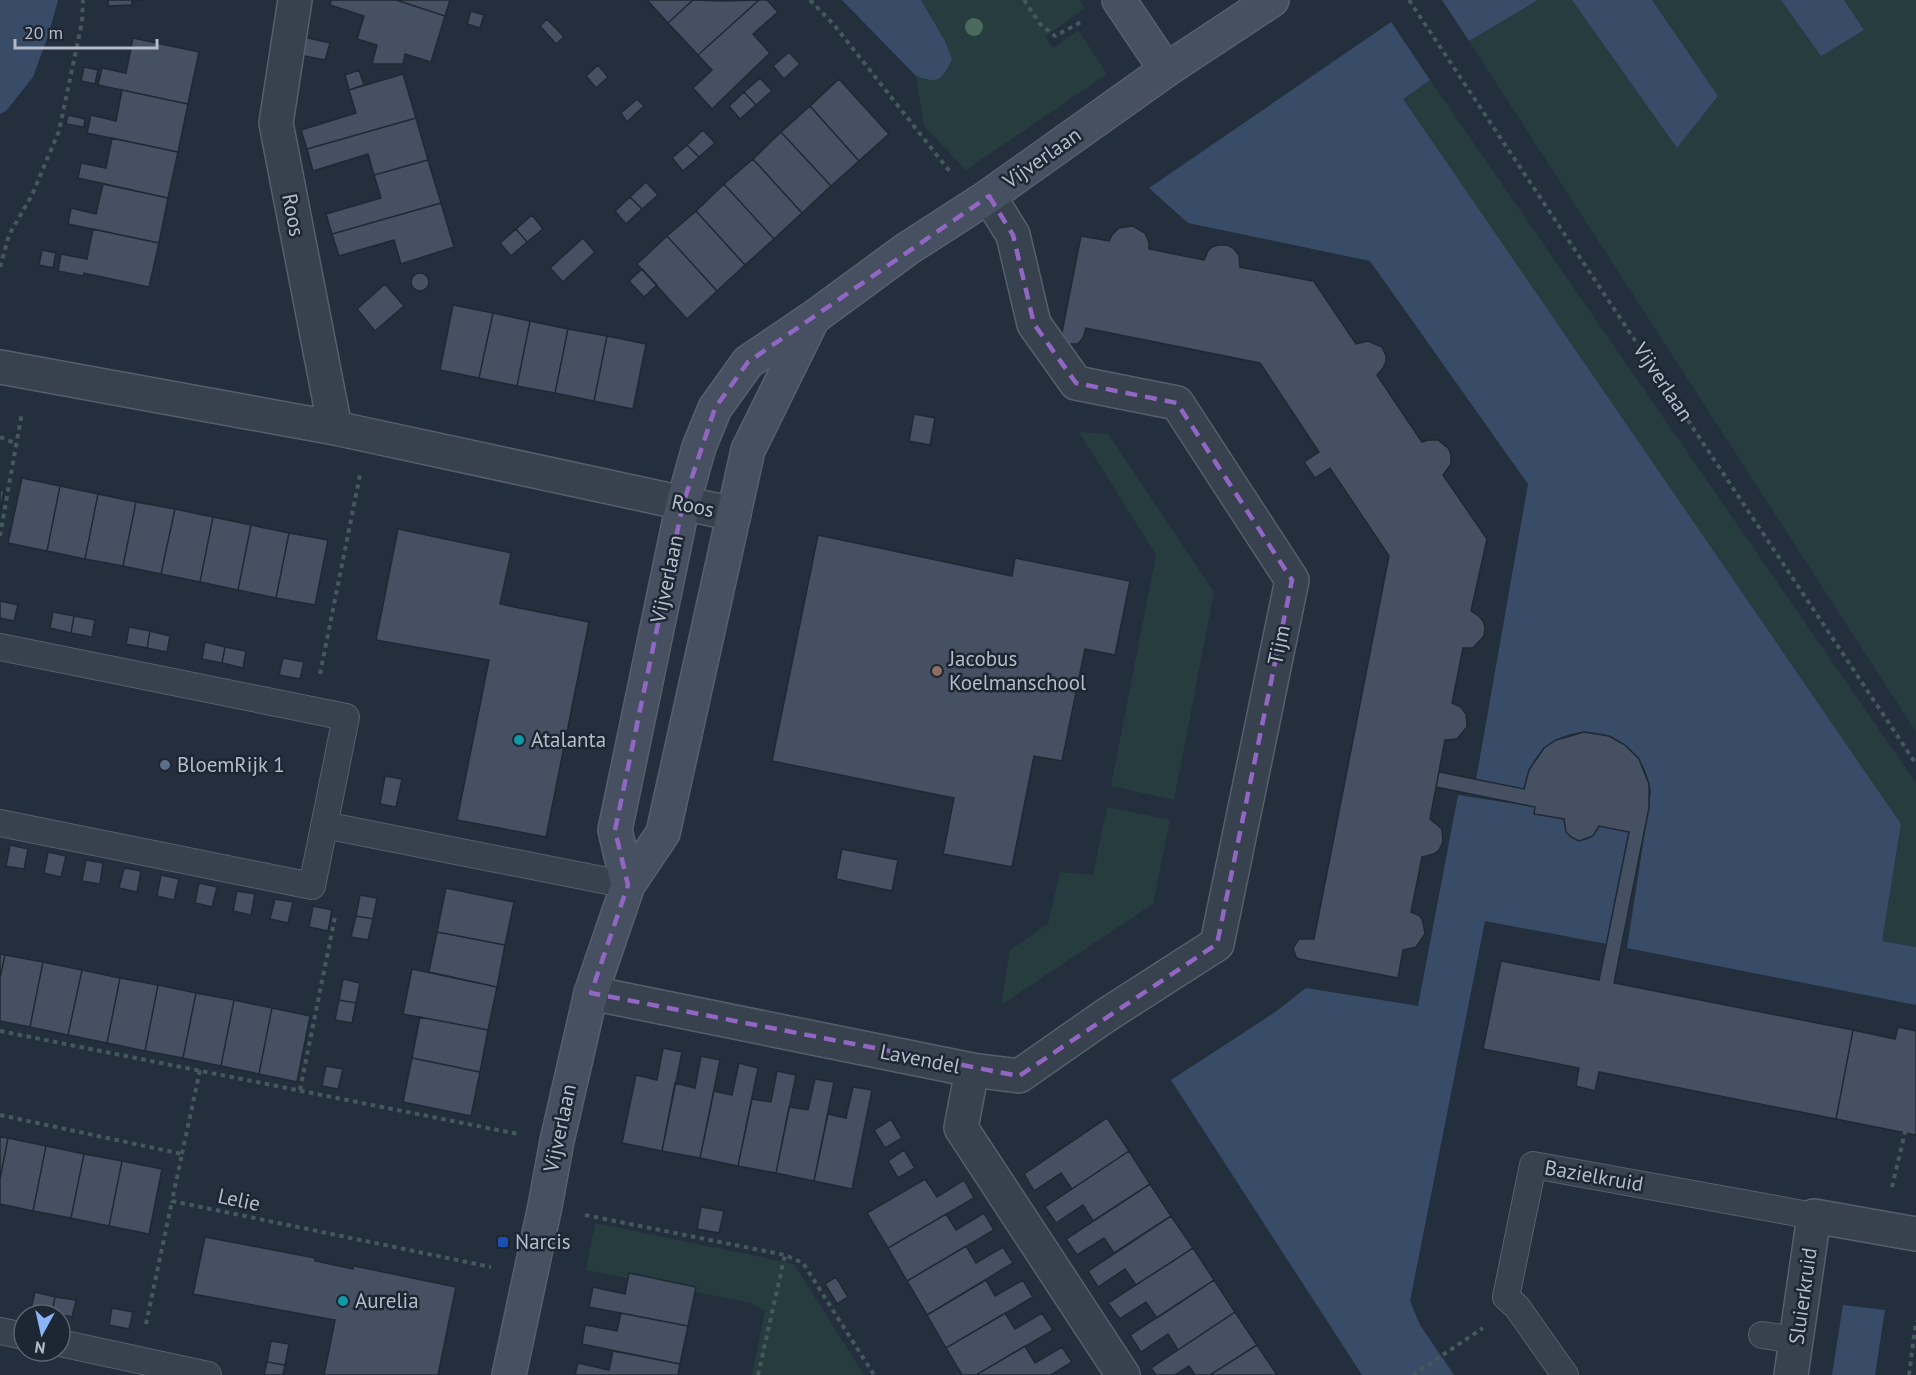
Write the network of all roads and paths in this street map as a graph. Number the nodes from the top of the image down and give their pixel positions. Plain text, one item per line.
1 (82, 0) edge
2 (295, 0) edge
3 (810, 0) edge
4 (1024, 0) edge
5 (1119, 0) edge
6 (1272, 0) edge
7 (1409, 0) edge
8 (1094, 25) dead end
9 (1166, 70) junction
10 (982, 200) junction
11 (0, 267) edge
12 (813, 318) junction
13 (15, 370) edge
14 (335, 428) junction
15 (368, 435) junction
16 (0, 437) edge
17 (17, 444) junction
18 (683, 504) junction
19 (734, 514) junction
20 (0, 536) edge
21 (0, 647) edge
22 (313, 710) junction
23 (1916, 764) edge
24 (0, 823) edge
25 (324, 825) junction
26 (628, 885) junction
27 (336, 910) dead end
28 (591, 993) junction
29 (0, 1031) edge
30 (200, 1070) junction
31 (972, 1070) junction
32 (300, 1090) junction
33 (0, 1115) edge
34 (1905, 1132) dead end
35 (556, 1141) junction
36 (182, 1154) junction
37 (172, 1201) junction
38 (545, 1206) junction
39 (1814, 1216) junction
40 (1884, 1228) junction
41 (1916, 1234) edge
42 (785, 1255) junction
43 (529, 1275) junction
44 (1916, 1321) edge
45 (1762, 1335) dead end
46 (1796, 1340) junction
47 (72, 1346) edge
48 (1449, 1350) dead end
49 (139, 1360) junction
50 (208, 1375) edge
51 (509, 1375) edge
52 (758, 1375) edge
53 (874, 1375) edge
54 (1123, 1375) edge
55 (1413, 1375) edge
56 (1565, 1375) edge
57 (1791, 1375) edge
58 (1909, 1375) edge

1 - 11 path
2 - 14 street, Roos
3 - 10 path
4 - 8 path
5 - 9 street
6 - 9 street, Vijverlaan
7 - 23 path, Vijverlaan
9 - 10 street, Vijverlaan
10 - 12 street, Vijverlaan
10 - 31 street, Tijm
12 - 18 street, Vijverlaan
12 - 19 street, Vijverlaan
13 - 14 street, Roos
13 - 17 path
14 - 15 street, Roos
15 - 18 street, Roos
15 - 22 path
16 - 17 path
17 - 20 path
18 - 19 street, Roos
18 - 26 street, Vijverlaan
19 - 26 street, Vijverlaan
21 - 22 lane
22 - 25 lane
24 - 25 lane
25 - 26 lane
26 - 28 street, Vijverlaan
27 - 32 path
28 - 31 street, Lavendel
28 - 35 street, Vijverlaan
29 - 30 path
30 - 32 path
30 - 36 path
31 - 54 street, Lavendel
32 - 35 path
33 - 36 path
34 - 40 path
35 - 38 street, Vijverlaan
36 - 37 path
37 - 43 path, Lelie
37 - 49 path
38 - 42 path
38 - 43 street, Vijverlaan
39 - 40 street, Bazielkruid
39 - 46 street, Sluierkruid
39 - 56 lane, Bazielkruid
40 - 41 street, Bazielkruid
42 - 52 path
42 - 53 path
43 - 51 street, Vijverlaan
44 - 58 path
45 - 46 lane
46 - 57 street, Sluierkruid
47 - 49 lane
48 - 55 path
49 - 50 lane

